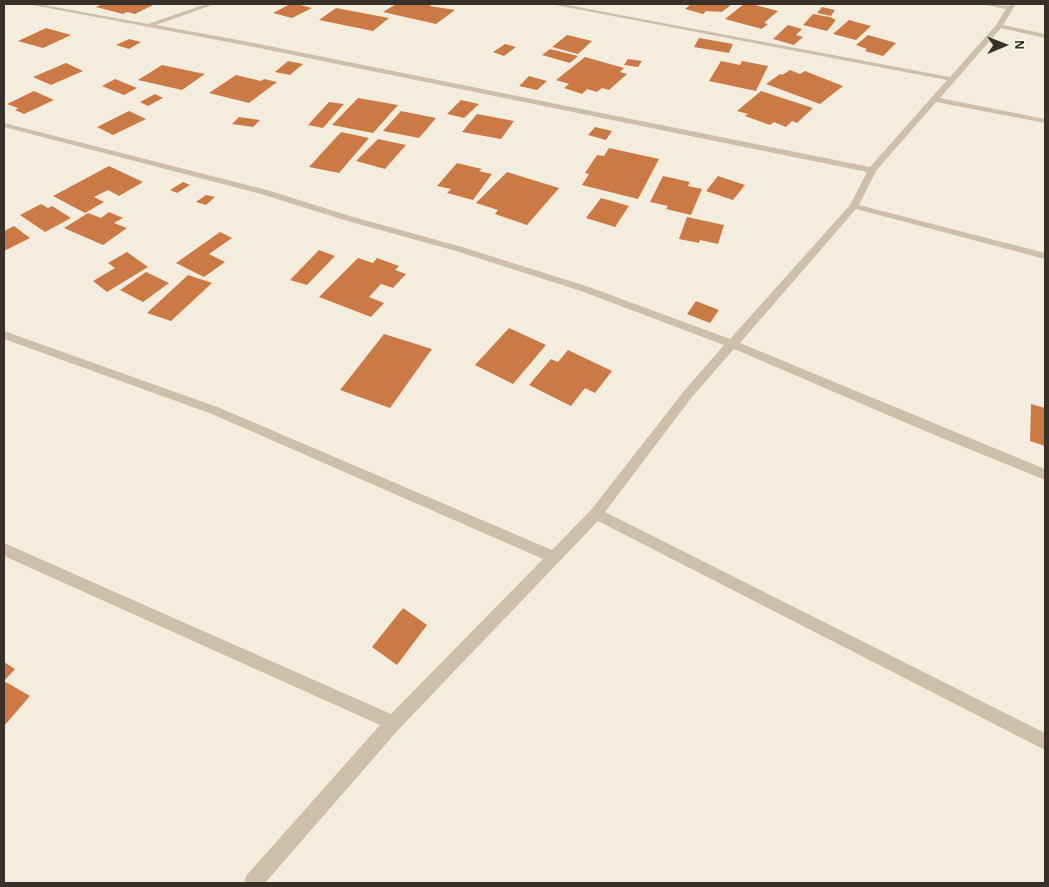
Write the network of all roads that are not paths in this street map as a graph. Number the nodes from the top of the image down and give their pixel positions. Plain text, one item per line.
1 (30, 4) edge
2 (212, 4) edge
3 (553, 4) edge
4 (984, 4) edge
5 (1011, 6) edge
6 (149, 26) junction
7 (999, 26) junction
8 (1045, 36) edge
9 (951, 79) junction
10 (934, 99) junction
11 (1045, 121) edge
12 (4, 125) edge
13 (872, 170) junction
14 (854, 206) junction
15 (1045, 256) edge
16 (4, 335) edge
17 (732, 344) junction
18 (1045, 475) edge
19 (596, 514) junction
20 (4, 549) edge
21 (554, 557) junction
22 (393, 723) junction
23 (1045, 742) edge
24 (253, 883) edge

1 - 6 street
2 - 6 street
3 - 9 street
4 - 5 street
5 - 7 street
6 - 13 street
7 - 8 street
7 - 9 street
9 - 10 street
10 - 11 street
10 - 13 street
12 - 17 street
13 - 14 street
14 - 15 street
14 - 17 street
16 - 21 street
17 - 18 street
17 - 19 street
19 - 21 street
19 - 23 street
20 - 22 street
21 - 22 street
22 - 24 street

